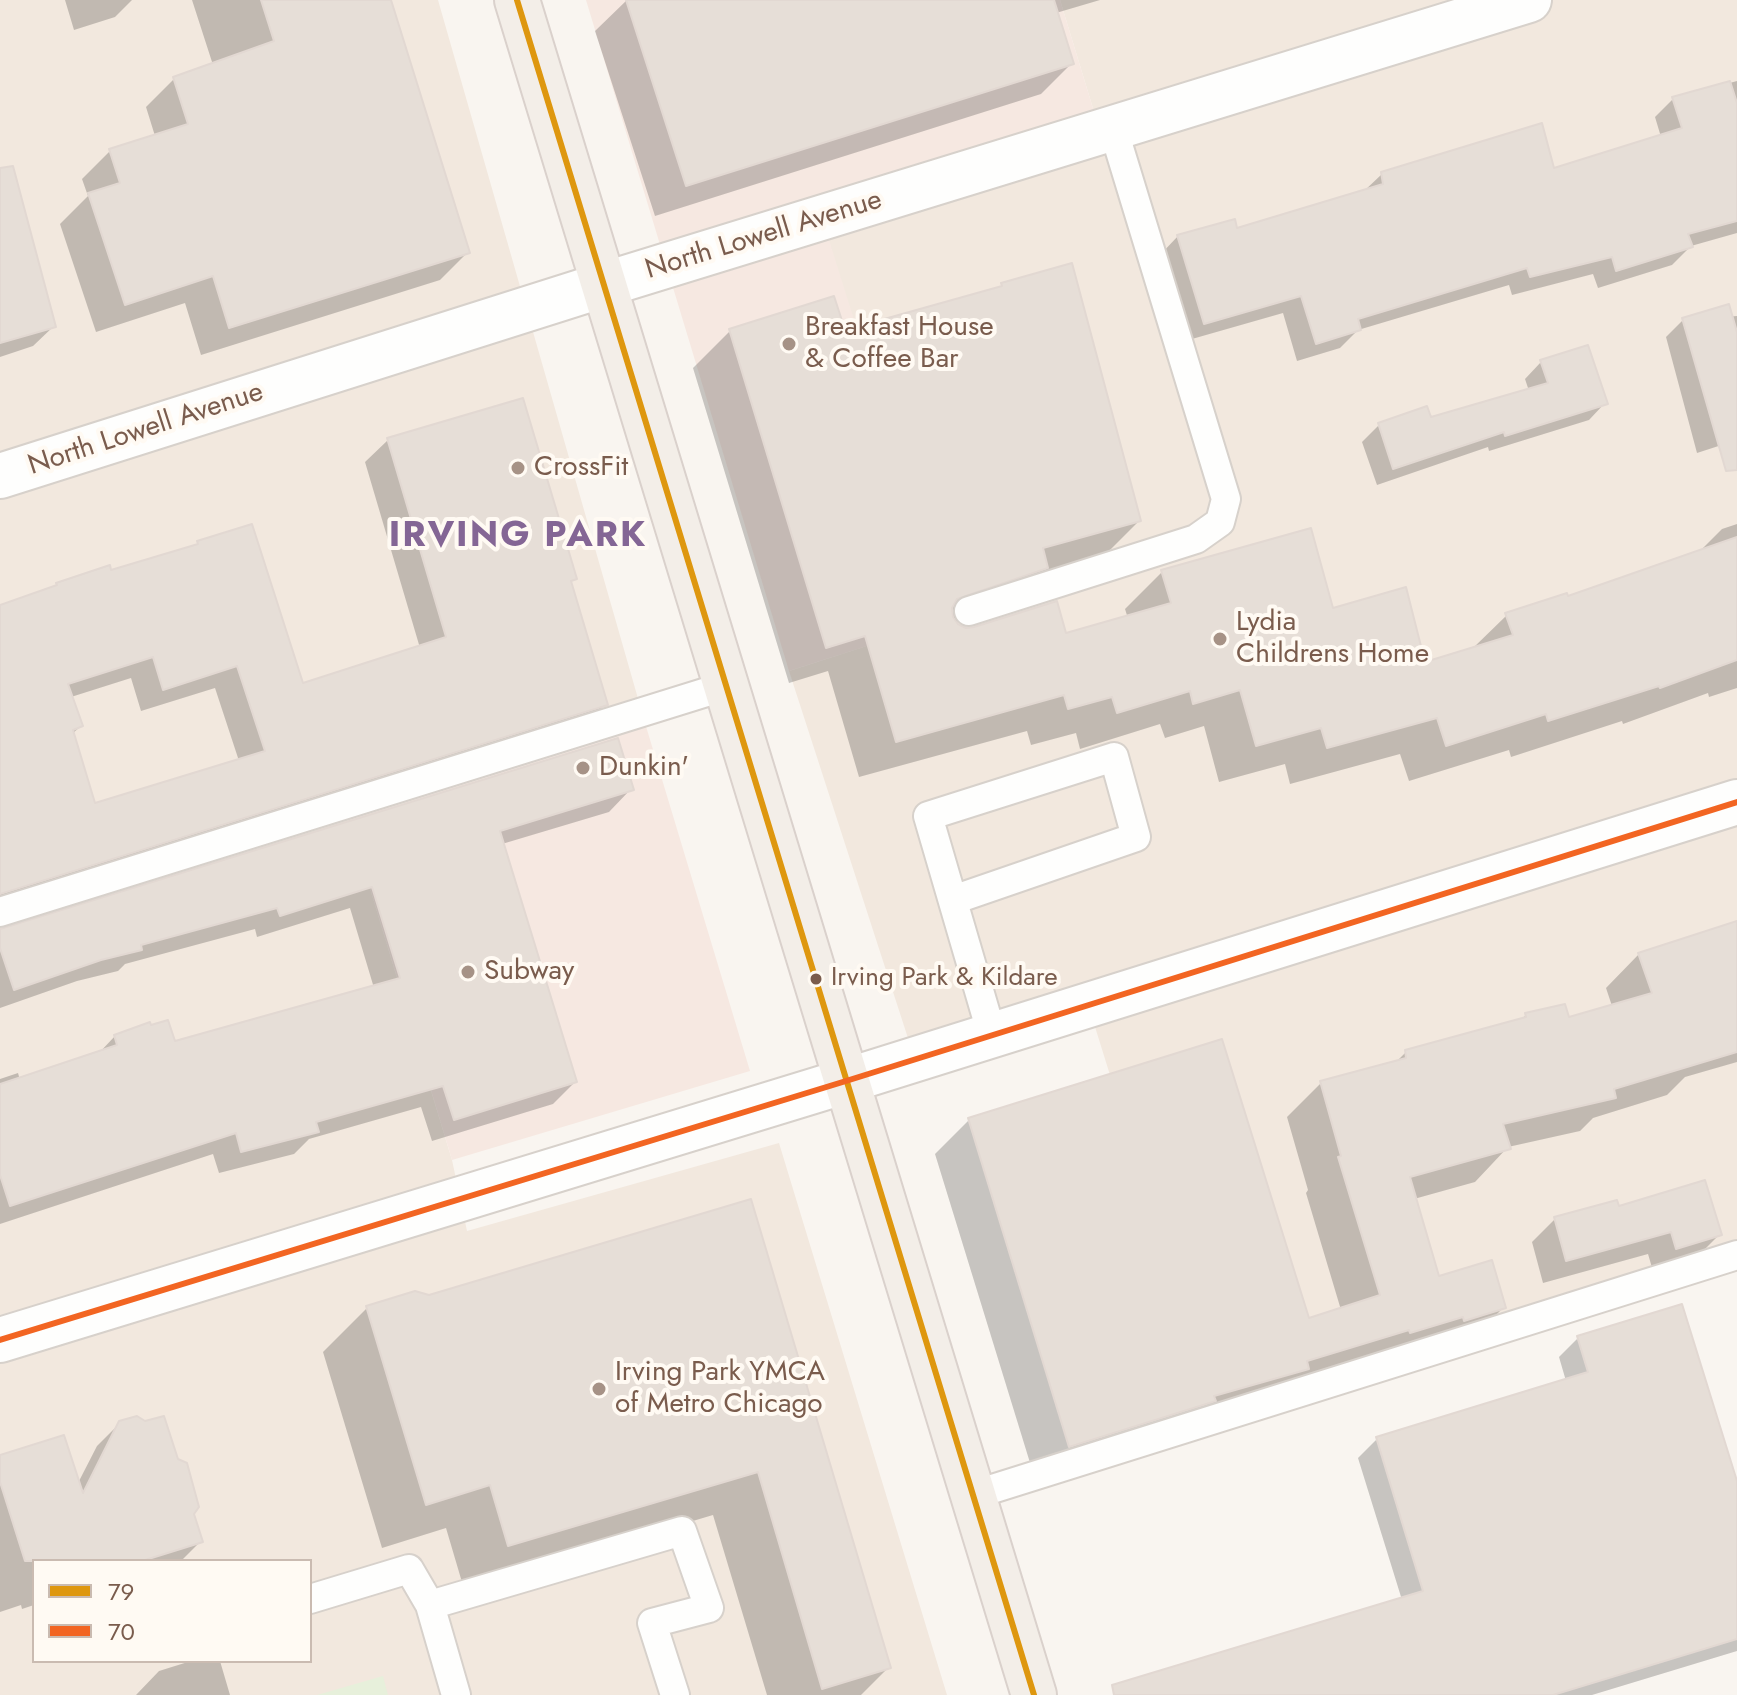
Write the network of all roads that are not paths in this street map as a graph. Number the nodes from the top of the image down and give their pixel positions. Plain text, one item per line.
1 (517, 0) edge
2 (1529, 0) edge
3 (1113, 128) junction
4 (603, 285) junction
5 (0, 476) edge
6 (969, 611) dead end
7 (726, 686) junction
8 (1737, 802) edge
9 (953, 900) junction
10 (0, 912) edge
11 (992, 1035) junction
12 (846, 1081) junction
13 (1737, 1255) edge
14 (0, 1340) edge
15 (973, 1495) junction
16 (312, 1598) edge
17 (430, 1605) junction
18 (456, 1695) edge
19 (675, 1695) edge
20 (1034, 1695) edge

1 - 4 main road
2 - 3 street, North Lowell Avenue
3 - 4 street, North Lowell Avenue
3 - 6 lane
4 - 5 street, North Lowell Avenue
4 - 7 main road
7 - 10 lane
7 - 12 main road
8 - 11 street
9 - 9 lane
9 - 11 lane
11 - 12 street
12 - 14 street
12 - 15 main road
13 - 15 lane
15 - 20 main road
16 - 17 lane
17 - 18 lane
17 - 19 lane

